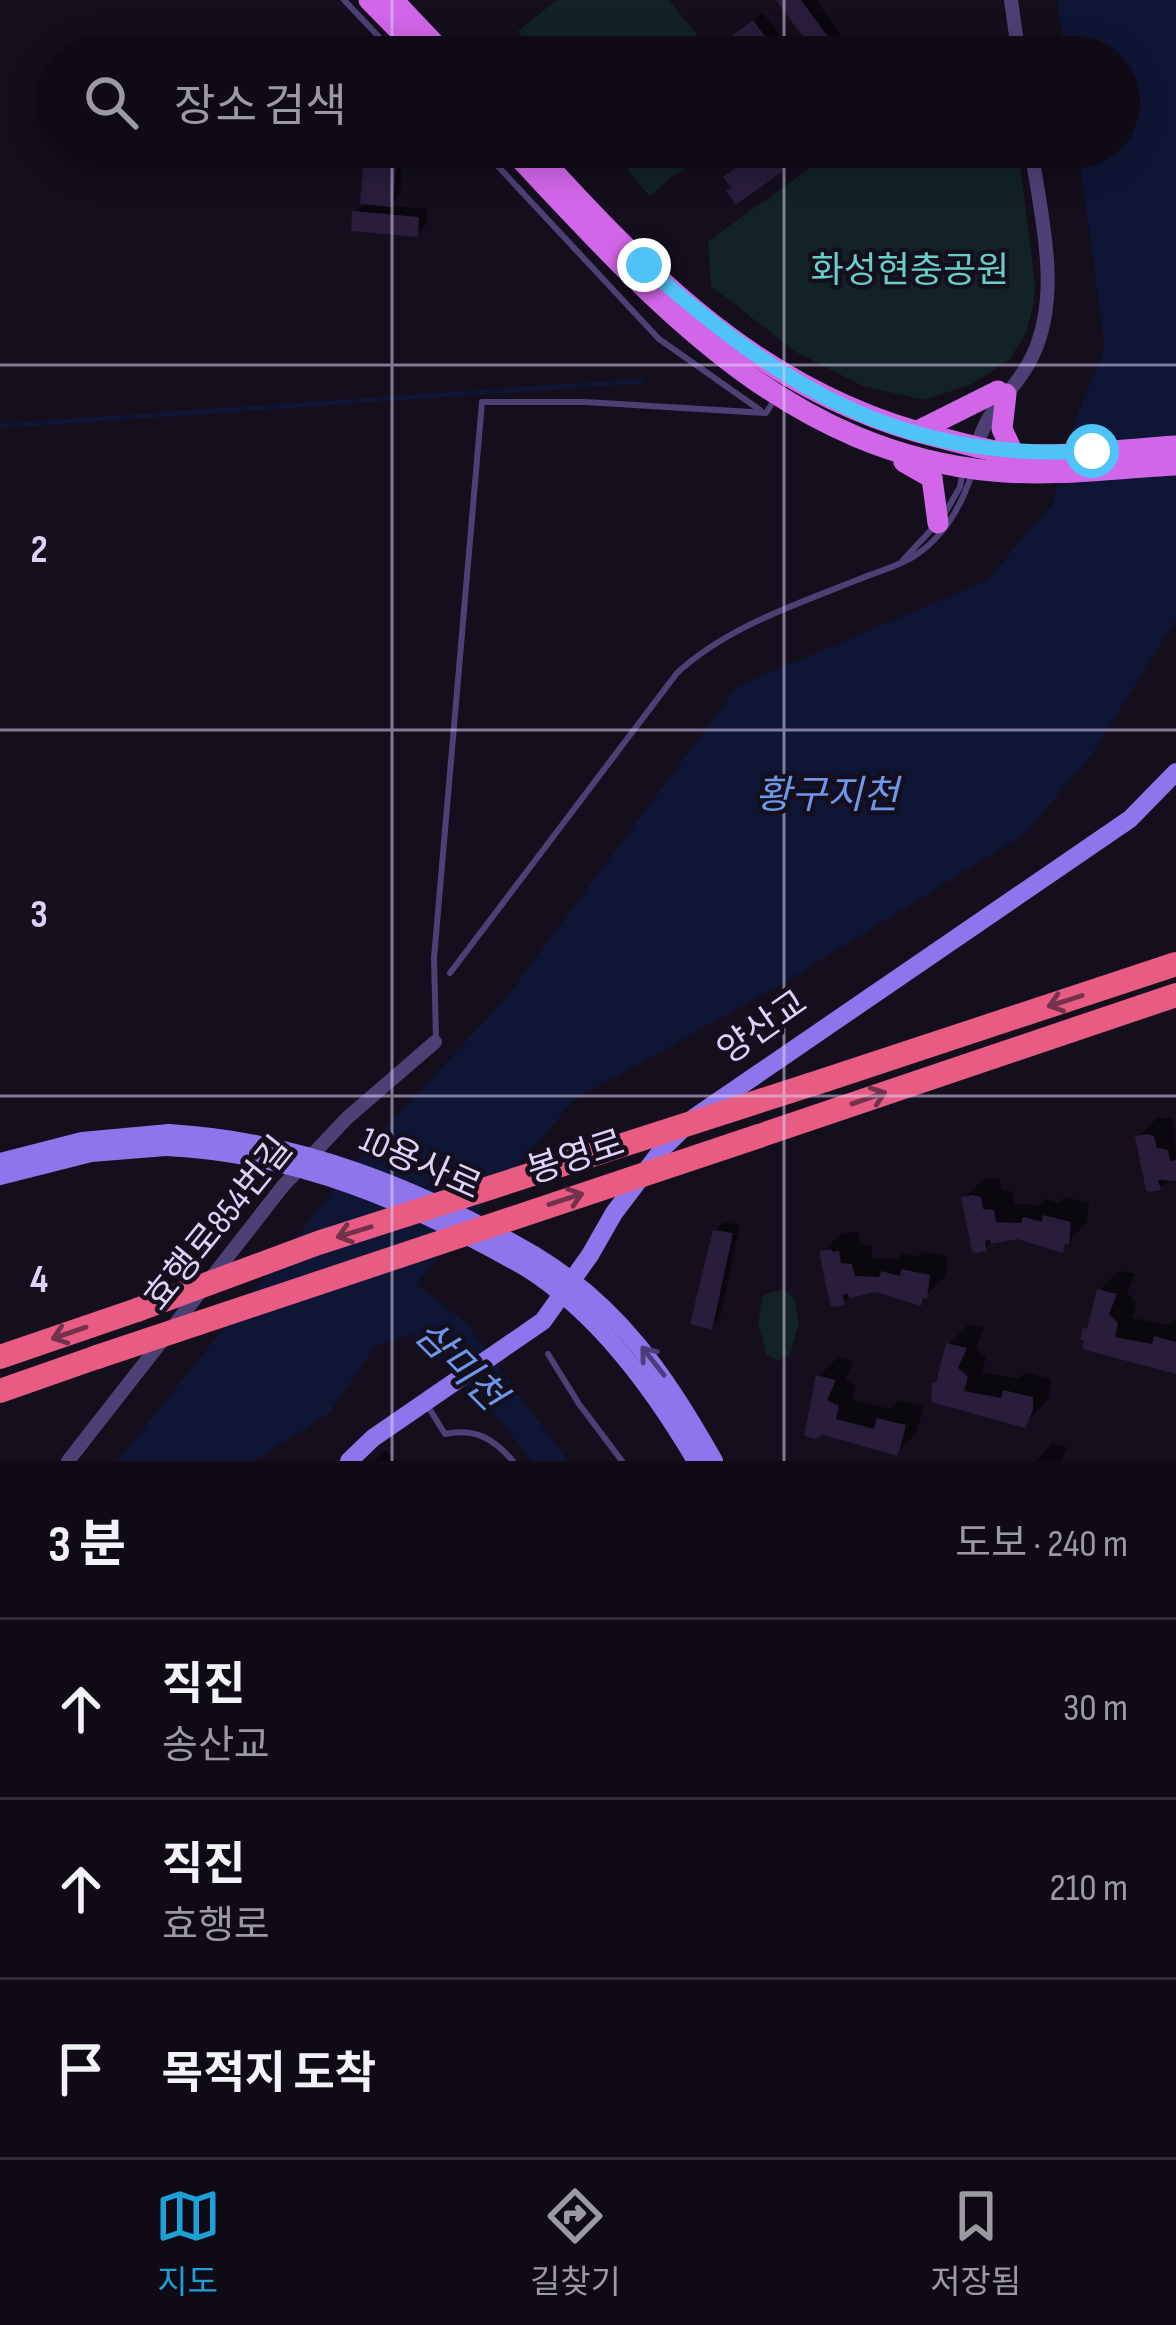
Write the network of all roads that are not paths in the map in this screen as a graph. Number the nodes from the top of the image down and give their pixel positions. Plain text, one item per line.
1 (344, 0) edge
2 (370, 0) edge
3 (1011, 0) edge
4 (405, 5) edge
5 (378, 36) edge
6 (405, 36) edge
7 (430, 36) edge
8 (1016, 36) edge
9 (500, 168) edge
10 (531, 168) edge
11 (548, 168) edge
12 (1034, 168) edge
13 (611, 243) junction
14 (1006, 389) junction
15 (772, 403) junction
16 (910, 430) junction
17 (848, 431) junction
18 (886, 446) junction
19 (1176, 446) edge
20 (970, 456) junction
21 (1025, 460) junction
22 (1176, 465) edge
23 (938, 523) junction
24 (903, 560) junction
25 (1176, 772) edge
26 (1176, 964) edge
27 (450, 973) dead end
28 (1176, 995) edge
29 (435, 1042) joint
30 (167, 1140) junction
31 (0, 1162) edge
32 (0, 1176) edge
33 (568, 1287) junction
34 (627, 1329) junction
35 (611, 1344) junction
36 (548, 1354) dead end
37 (0, 1357) edge
38 (0, 1391) edge
39 (433, 1396) junction
40 (68, 1461) edge
41 (349, 1461) edge
42 (512, 1461) edge
43 (622, 1461) edge
44 (696, 1461) edge
45 (714, 1461) edge

1 - 5 lane
2 - 6 main road
3 - 8 street
4 - 7 main road
9 - 15 lane
10 - 13 main road
11 - 13 main road
12 - 14 street
13 - 15 main road
13 - 16 main road
14 - 16 main road
14 - 20 street
14 - 21 main road
15 - 17 main road
15 - 29 lane
16 - 17 main road
16 - 20 main road
17 - 18 main road
18 - 20 main road
18 - 23 main road
19 - 21 main road
20 - 21 main road
20 - 23 lane
20 - 24 lane
21 - 22 main road
23 - 24 lane
24 - 27 lane
25 - 33 street, 양산교
26 -> 37 highway, 봉영로, bridge
38 -> 28 highway, 봉영로, bridge
29 - 40 street, 효행로854번길
30 - 31 street, 10용사로
30 - 32 street, 10용사로
30 - 33 street, 10용사로, bridge
33 - 34 street, 10용사로
33 - 35 street, 10용사로
33 - 39 street, 양산교
34 - 35 street
45 -> 34 street, 10용사로
35 - 44 street, 10용사로
36 - 43 lane
39 - 41 street, 양산교
39 - 42 lane

